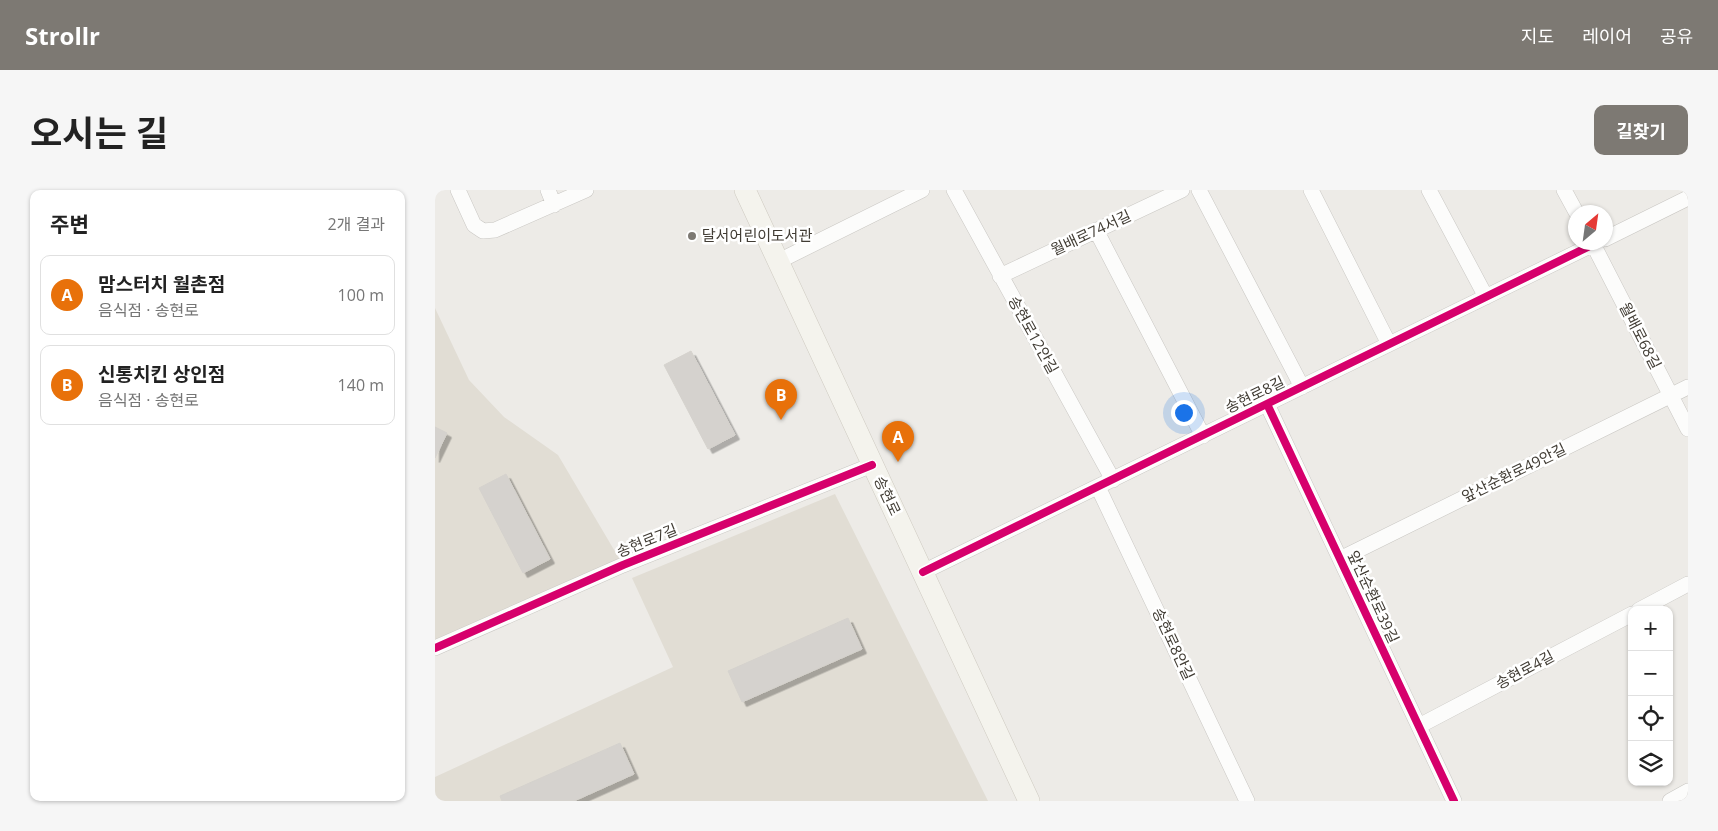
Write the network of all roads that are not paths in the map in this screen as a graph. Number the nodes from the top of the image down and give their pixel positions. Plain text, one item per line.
1 (458, 190) edge
2 (548, 190) edge
3 (585, 190) edge
4 (745, 190) edge
5 (922, 190) edge
6 (954, 190) edge
7 (1181, 190) edge
8 (1199, 190) edge
9 (1311, 190) edge
10 (1429, 190) edge
11 (1565, 190) edge
12 (1688, 198) edge
13 (554, 205) junction
14 (1572, 205) edge
15 (1096, 230) junction
16 (1613, 234) edge
17 (1581, 250) edge
18 (1601, 250) edge
19 (779, 261) junction
20 (1000, 276) junction
21 (1486, 297) junction
22 (1389, 344) junction
23 (1302, 387) junction
24 (1688, 387) edge
25 (1671, 396) junction
26 (1267, 404) junction
27 (1688, 429) edge
28 (1203, 436) junction
29 (872, 465) junction
30 (1113, 480) junction
31 (1098, 487) junction
32 (1340, 559) junction
33 (923, 572) junction
34 (1688, 584) edge
35 (1647, 606) edge
36 (1628, 616) edge
37 (435, 648) edge
38 (1419, 726) junction
39 (1688, 791) edge
40 (1029, 801) edge
41 (1247, 801) edge
42 (1454, 801) edge
43 (1670, 801) edge

1 - 13 street
2 - 13 street
3 - 13 street
4 - 19 main road, 송현로
5 - 19 street
6 - 20 street, 송현로12안길
7 - 15 street, 월배로74서길
8 - 23 street, 송현로8길
9 - 22 street
10 - 21 street
11 - 14 street
12 - 16 street, 송현로8길
15 - 20 street, 월배로74서길
15 - 28 street
17 - 21 street, 송현로8길
18 - 25 street, 월배로68길
19 - 29 main road, 송현로
20 - 30 street, 송현로12안길
21 - 22 street, 송현로8길
22 - 23 street, 송현로8길
23 - 26 street, 송현로8길
24 - 25 street, 앞산순환로49안길
25 - 27 street, 월배로68길
25 - 32 street, 앞산순환로49안길
26 - 28 street, 송현로8길
26 - 32 street, 앞산순환로39길
28 - 30 street, 송현로8길
29 - 33 main road, 송현로
29 - 37 street, 송현로7길
30 - 31 street, 송현로8길
31 - 33 street, 송현로8길
31 - 41 street, 송현로8안길
32 - 38 street, 앞산순환로39길
33 - 40 main road, 송현로
34 - 35 street
36 - 38 street, 송현로4길
38 - 42 street, 앞산순환로39길
39 - 43 street

